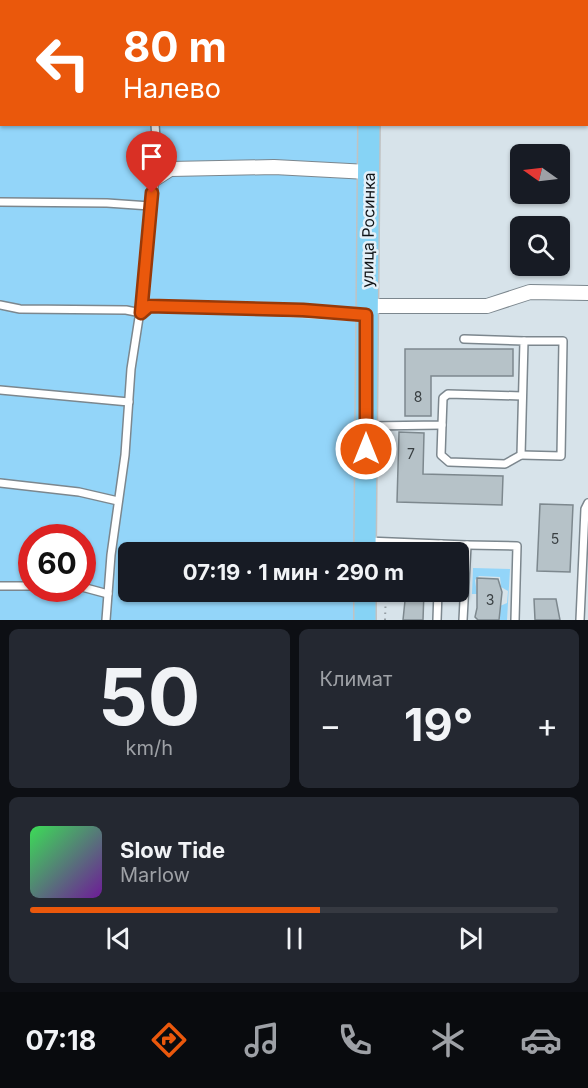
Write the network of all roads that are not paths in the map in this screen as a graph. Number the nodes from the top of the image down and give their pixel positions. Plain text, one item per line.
1 (155, 126) edge
2 (369, 126) edge
3 (368, 172) junction
4 (153, 180) junction
5 (0, 202) edge
6 (150, 206) junction
7 (588, 293) edge
8 (0, 305) edge
9 (367, 311) junction
10 (141, 313) junction
11 (464, 339) dead end
12 (524, 341) junction
13 (0, 390) edge
14 (522, 396) junction
15 (129, 402) junction
16 (442, 425) junction
17 (366, 426) junction
18 (521, 455) junction
19 (0, 483) edge
20 (118, 501) junction
21 (588, 502) edge
22 (365, 542) edge
23 (469, 545) edge
24 (585, 567) edge
25 (0, 586) edge
26 (18, 586) edge
27 (96, 591) edge
28 (108, 594) junction
29 (365, 602) edge
30 (438, 602) edge
31 (464, 602) edge
32 (106, 620) edge
33 (365, 620) edge
34 (437, 620) edge
35 (463, 620) edge
36 (515, 620) edge
37 (580, 620) edge

1 - 4 lane
2 - 3 main road, улица Росинка
3 - 4 street
3 - 9 main road, улица Росинка
4 - 6 lane
5 - 6 lane
6 - 10 lane
7 - 9 street
8 - 10 lane
9 - 10 lane
9 - 17 main road, улица Росинка
10 - 15 lane
11 - 12 lane
12 - 14 lane
12 - 18 lane
13 - 15 lane
14 - 16 lane
14 - 18 lane
15 - 20 lane
16 - 17 lane
16 - 18 lane
17 - 22 main road, улица Росинка
19 - 20 lane
20 - 28 lane
21 - 24 lane
23 - 36 lane
24 - 37 lane
25 - 26 lane
27 - 28 lane
28 - 32 lane
29 - 33 main road
30 - 34 lane
31 - 35 lane

